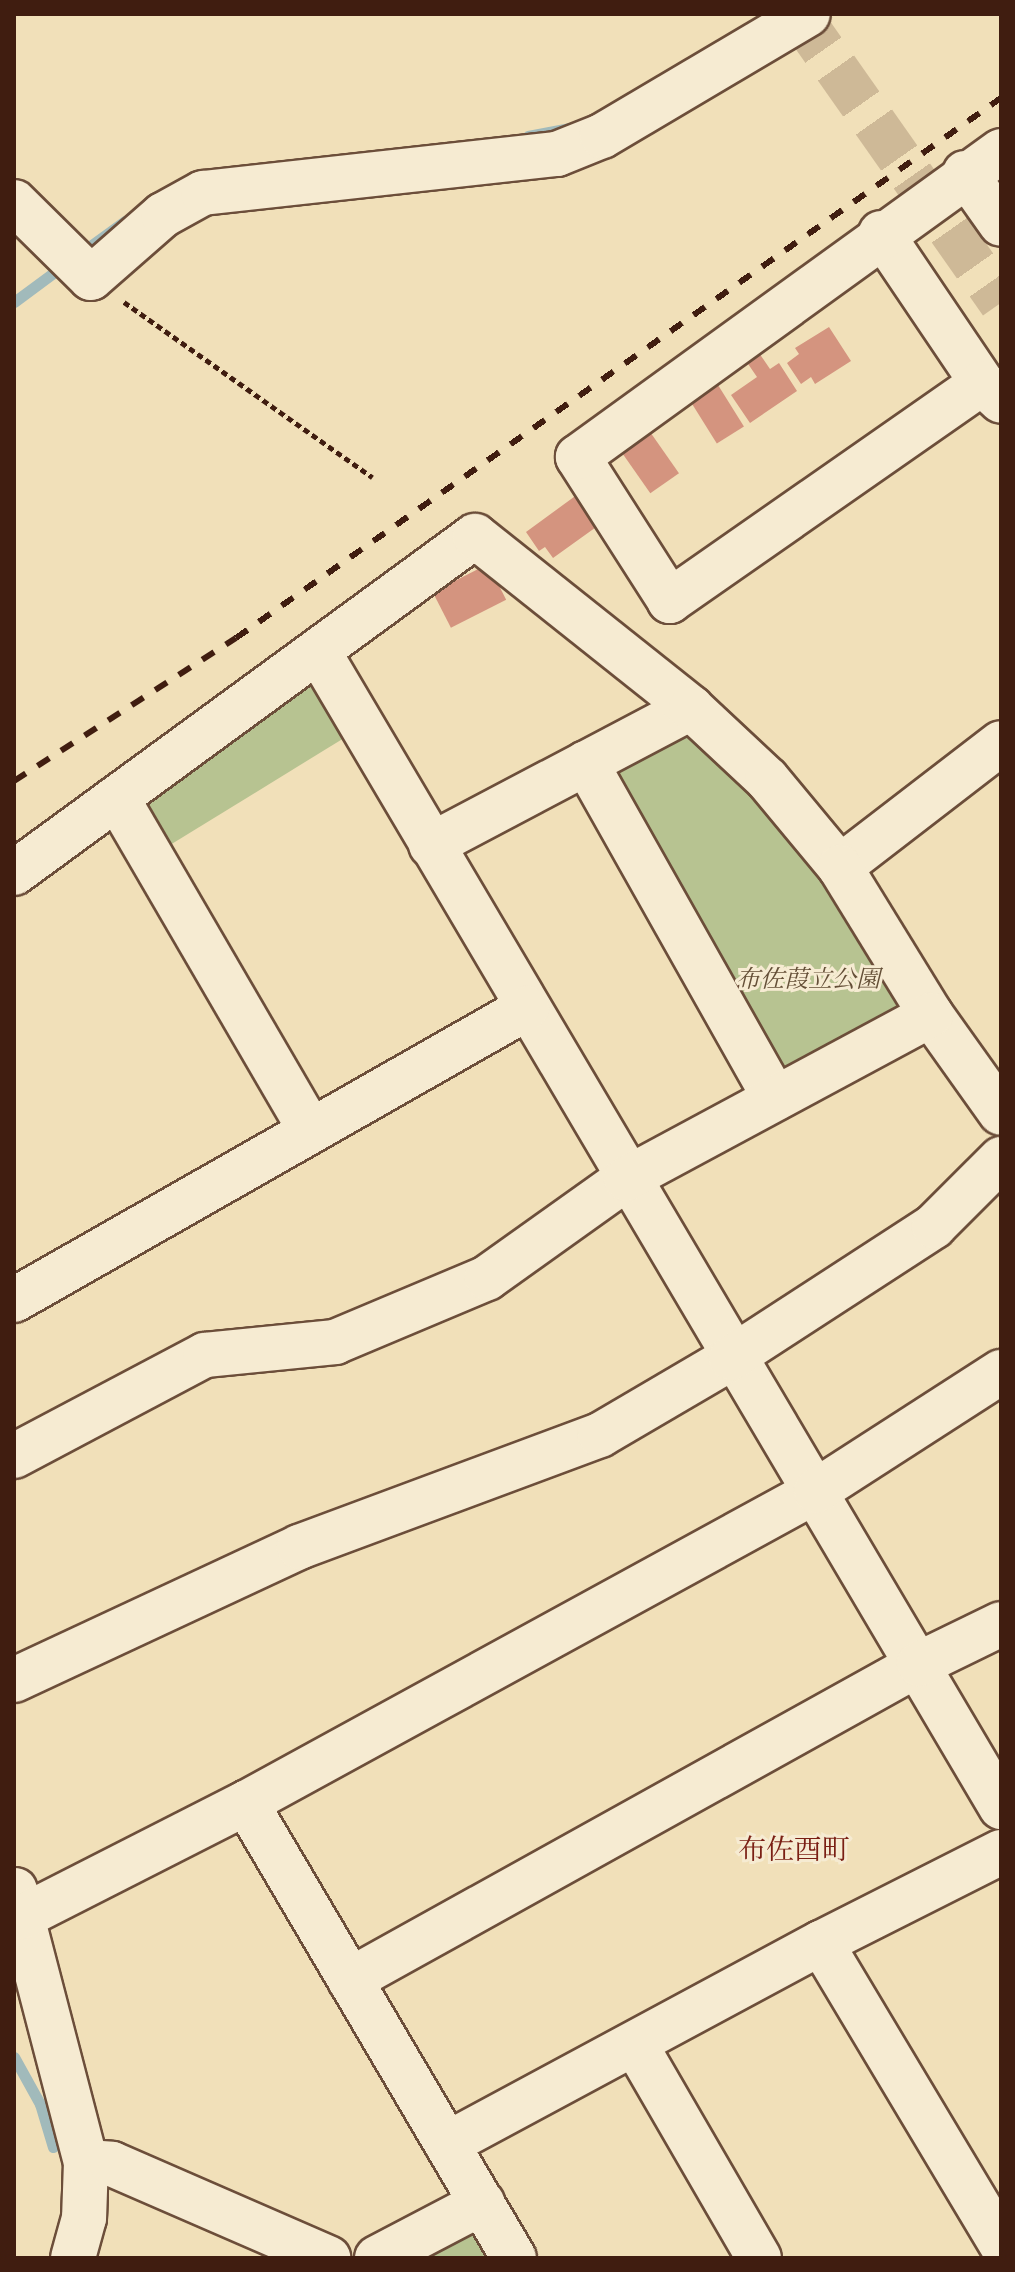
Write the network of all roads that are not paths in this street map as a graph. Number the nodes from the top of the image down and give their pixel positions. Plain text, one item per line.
1 (808, 14) edge
2 (757, 27) edge
3 (983, 162) edge
4 (14, 202) edge
5 (1001, 224) edge
6 (881, 233) junction
7 (991, 392) edge
8 (318, 651) junction
9 (691, 708) junction
10 (1001, 743) edge
11 (586, 763) junction
12 (117, 798) junction
13 (431, 845) junction
14 (840, 867) junction
15 (14, 873) edge
16 (527, 1008) junction
17 (931, 1015) junction
18 (775, 1098) junction
19 (1001, 1113) edge
20 (311, 1131) junction
21 (1001, 1159) edge
22 (626, 1179) junction
23 (14, 1300) edge
24 (731, 1358) junction
25 (1001, 1372) edge
26 (14, 1456) edge
27 (816, 1491) junction
28 (1001, 1624) edge
29 (919, 1664) junction
30 (14, 1680) edge
31 (246, 1803) junction
32 (1001, 1807) edge
33 (1001, 1852) edge
34 (18, 1902) edge
35 (821, 1943) junction
36 (350, 1980) junction
37 (635, 2044) junction
38 (447, 2144) junction
39 (86, 2162) junction
40 (482, 2203) junction
41 (1001, 2244) edge
42 (73, 2258) edge
43 (328, 2258) edge
44 (377, 2258) edge
45 (514, 2258) edge
46 (759, 2258) edge

1 - 2 street
2 - 4 street
3 - 5 street
3 - 6 street
6 - 7 street
6 - 7 street
8 - 9 street
8 - 12 street
8 - 13 street
9 - 11 street
9 - 14 street
10 - 14 street
11 - 13 street
11 - 18 street
12 - 15 street
12 - 20 street
13 - 16 street
14 - 17 street
16 - 20 street
16 - 22 street
17 - 18 street
17 - 19 street
18 - 22 street
20 - 23 street
21 - 24 street
22 - 24 street
22 - 26 street
24 - 27 street
24 - 30 street
25 - 27 street
27 - 29 street
27 - 31 street
28 - 29 street
29 - 32 street
29 - 36 street
31 - 34 street
31 - 36 street
33 - 35 street
34 - 39 street
35 - 37 street
35 - 41 street
36 - 38 street
37 - 38 street
37 - 46 street
38 - 40 street
39 - 42 street
39 - 43 street
40 - 44 street
40 - 45 street

